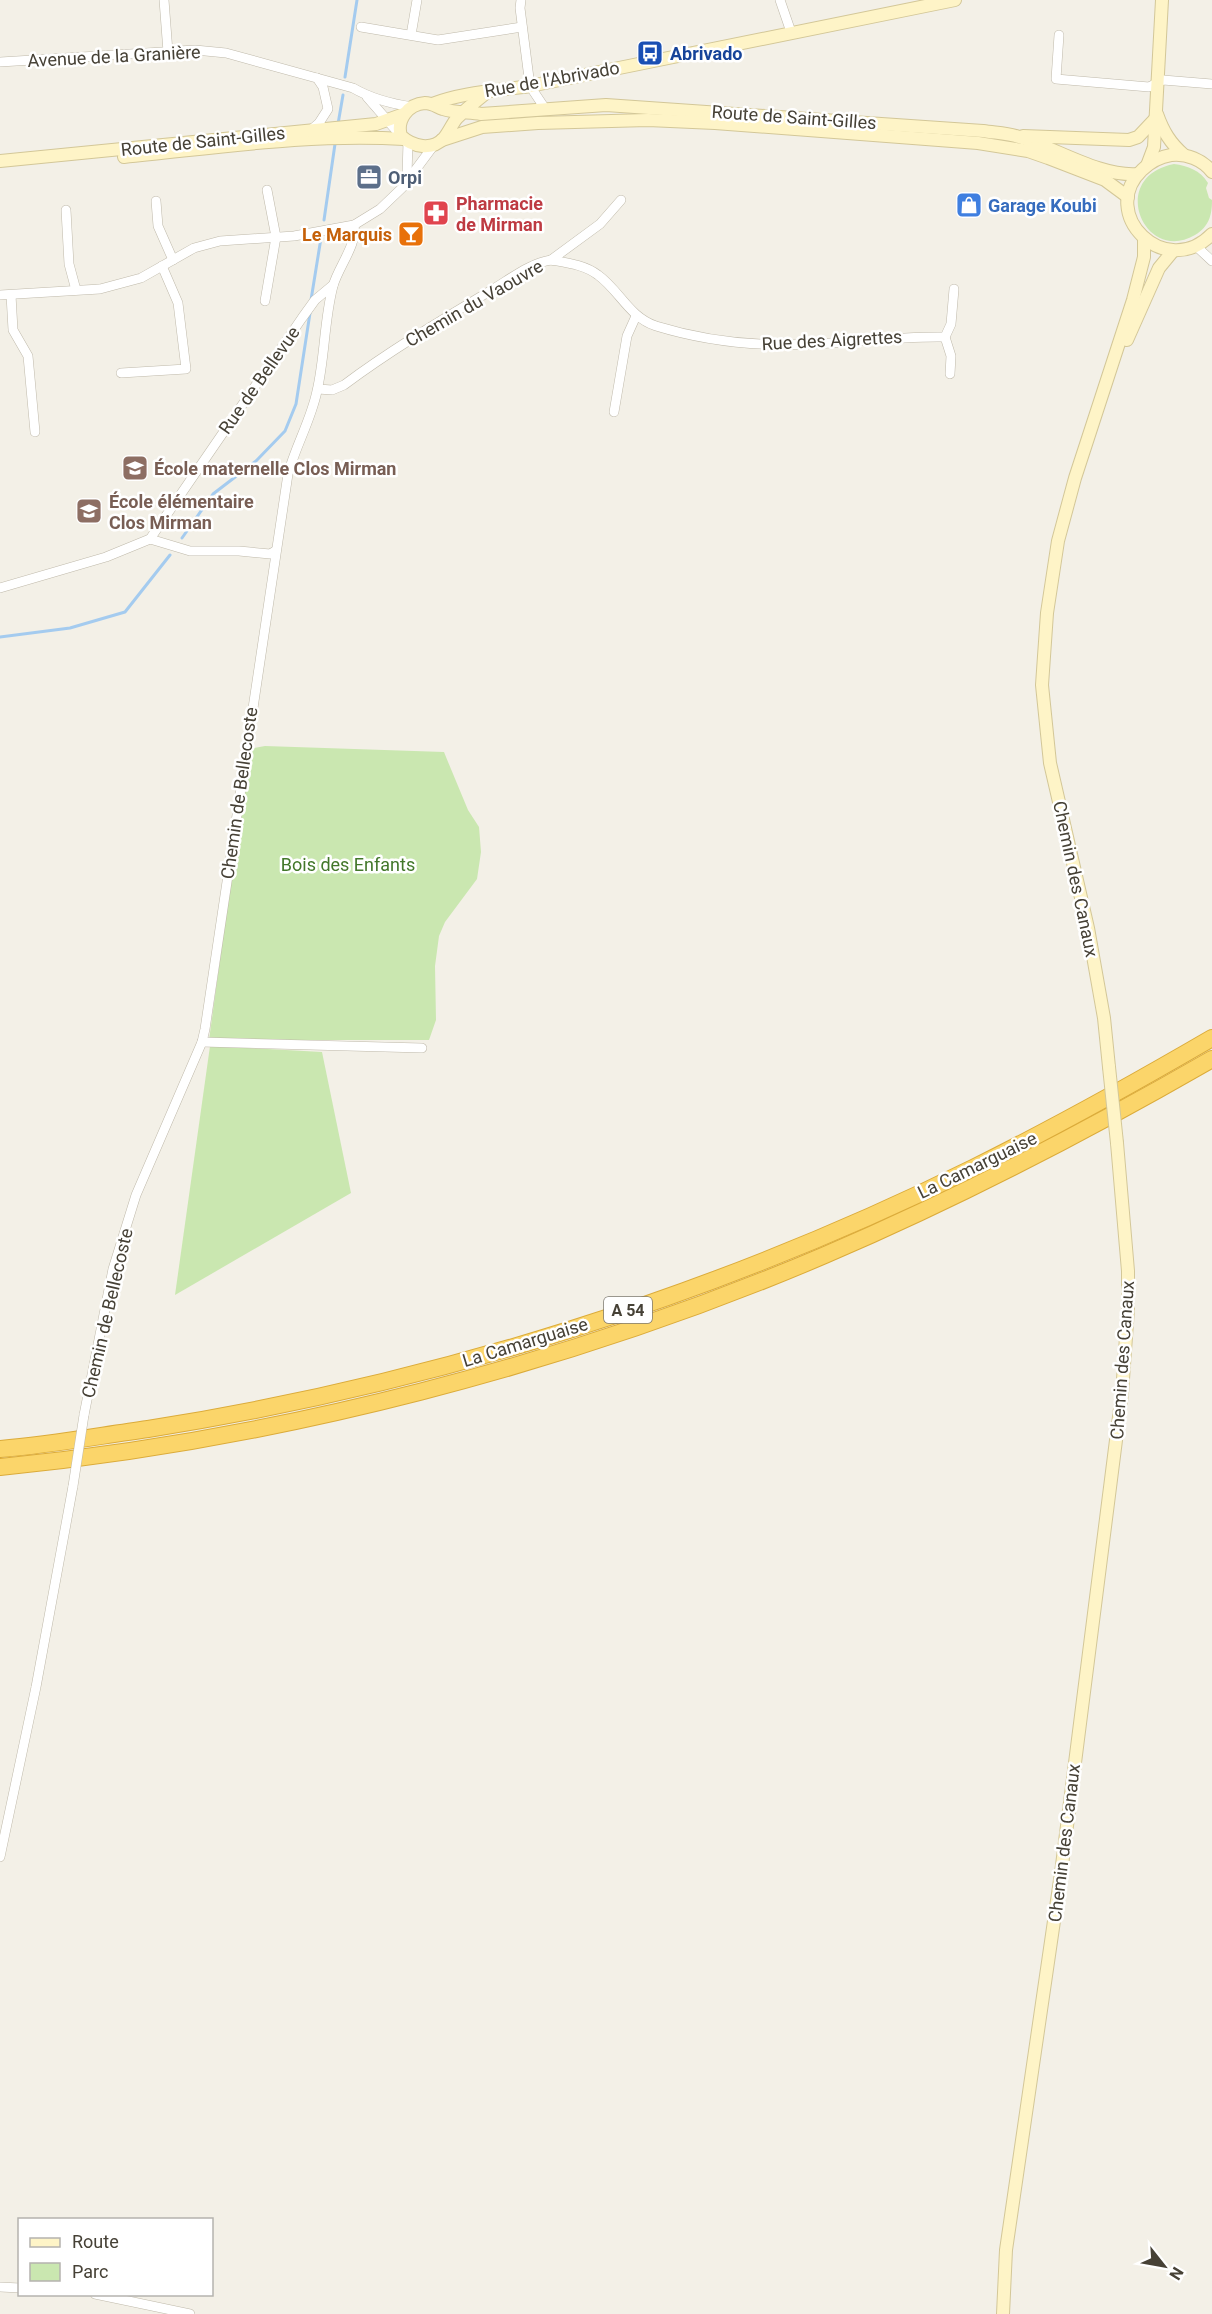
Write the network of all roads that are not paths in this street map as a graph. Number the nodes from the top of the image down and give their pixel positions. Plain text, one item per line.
1 (164, 0) edge
2 (417, 0) edge
3 (522, 0) edge
4 (780, 0) edge
5 (955, 0) edge
6 (1162, 0) edge
7 (924, 3) edge
8 (361, 27) dead end
9 (522, 27) junction
10 (791, 32) junction
11 (411, 35) junction
12 (1059, 35) dead end
13 (168, 52) junction
14 (0, 62) edge
15 (317, 78) junction
16 (1212, 84) edge
17 (1153, 85) junction
18 (530, 86) junction
19 (486, 93) junction
20 (365, 95) junction
21 (432, 104) junction
22 (409, 110) junction
23 (444, 110) junction
24 (546, 110) junction
25 (464, 111) junction
26 (1155, 115) junction
27 (387, 120) junction
28 (311, 130) junction
29 (1017, 136) junction
30 (405, 139) junction
31 (440, 140) junction
32 (1184, 155) junction
33 (0, 161) edge
34 (1148, 164) junction
35 (0, 168) edge
36 (1212, 172) edge
37 (1138, 174) junction
38 (402, 188) junction
39 (267, 190) dead end
40 (1128, 197) junction
41 (621, 200) dead end
42 (156, 201) dead end
43 (66, 210) dead end
44 (354, 225) junction
45 (1212, 234) edge
46 (276, 237) junction
47 (1144, 239) junction
48 (1197, 246) junction
49 (1173, 251) junction
50 (173, 260) junction
51 (551, 260) junction
52 (1212, 261) edge
53 (162, 266) junction
54 (333, 285) junction
55 (954, 289) dead end
56 (76, 290) junction
57 (0, 295) edge
58 (11, 295) junction
59 (265, 301) dead end
60 (636, 316) junction
61 (945, 337) junction
62 (121, 373) dead end
63 (950, 374) dead end
64 (1108, 379) junction
65 (318, 389) junction
66 (614, 411) dead end
67 (35, 432) dead end
68 (150, 539) junction
69 (275, 551) junction
70 (0, 588) edge
71 (1212, 1038) edge
72 (202, 1042) junction
73 (422, 1048) dead end
74 (1212, 1059) edge
75 (0, 1449) edge
76 (0, 1467) edge
77 (0, 1857) edge
78 (0, 2287) edge
79 (18, 2288) edge
80 (99, 2296) edge
81 (190, 2314) edge
82 (1004, 2314) edge

1 - 13 street
2 - 11 street
3 - 9 street
4 - 10 street
5 - 7 main road, Rue de l'Abrivado
6 - 17 main road
7 - 10 main road, Rue de l'Abrivado
8 - 11 street
9 - 11 street
9 - 18 street
10 - 18 main road, Rue de l'Abrivado
12 - 17 street
13 - 14 street, Avenue de la Granière
13 - 15 street, Avenue de la Granière
15 - 20 street, Avenue de la Granière
15 - 28 street
16 - 17 street
17 - 26 main road
18 - 19 main road, Rue de l'Abrivado
18 - 24 street
19 - 21 main road, Rue de l'Abrivado
19 - 25 main road
20 - 22 street, Avenue de la Granière
20 - 27 street, Avenue de la Granière
21 - 22 main road
21 - 23 main road
22 - 27 main road, Route de Saint-Gilles
22 - 30 main road
23 - 25 main road, Route de Saint-Gilles
23 - 31 main road
24 - 25 main road, Route de Saint-Gilles
24 - 29 main road, Route de Saint-Gilles
25 - 31 main road
26 - 29 main road
26 - 32 main road
26 - 34 main road
27 - 28 main road, Route de Saint-Gilles
27 - 30 street, Avenue de la Granière
28 - 33 main road, Route de Saint-Gilles
29 - 37 main road, Route de Saint-Gilles
30 - 31 main road
30 - 35 main road, Route de Saint-Gilles
30 - 38 street
31 - 38 street
31 - 40 main road, Route de Saint-Gilles
32 - 34 main road
32 - 36 main road
34 - 37 main road
37 - 40 main road
38 - 44 street
39 - 46 street
40 - 47 main road
41 - 51 street, Chemin du Vaouvre
42 - 50 street
43 - 56 street
44 - 46 street
44 - 54 street, Chemin de Bellecoste
45 - 48 main road
46 - 50 street
46 - 59 street
47 - 49 main road
47 - 64 main road, Chemin des Canaux
48 - 49 main road
48 - 52 street
49 - 64 main road, Chemin des Canaux
50 - 53 street
51 - 60 street, Rue des Aigrettes
51 - 65 street, Chemin du Vaouvre
53 - 56 street
53 - 62 street
54 - 65 street, Chemin de Bellecoste
54 - 68 street, Rue de Bellevue
55 - 61 street
56 - 58 street
57 - 58 street
58 - 67 street
60 - 61 street, Rue des Aigrettes
60 - 66 street
61 - 63 street
64 - 82 main road, Chemin des Canaux, bridge
65 - 69 street, Chemin de Bellecoste
68 - 69 street
68 - 70 street
69 - 72 street, Chemin de Bellecoste
71 - 75 highway, La Camarguaise / A 54
72 - 73 street
72 - 77 street, Chemin de Bellecoste, bridge
74 - 76 highway, La Camarguaise / A 54
78 - 79 street
80 - 81 street

